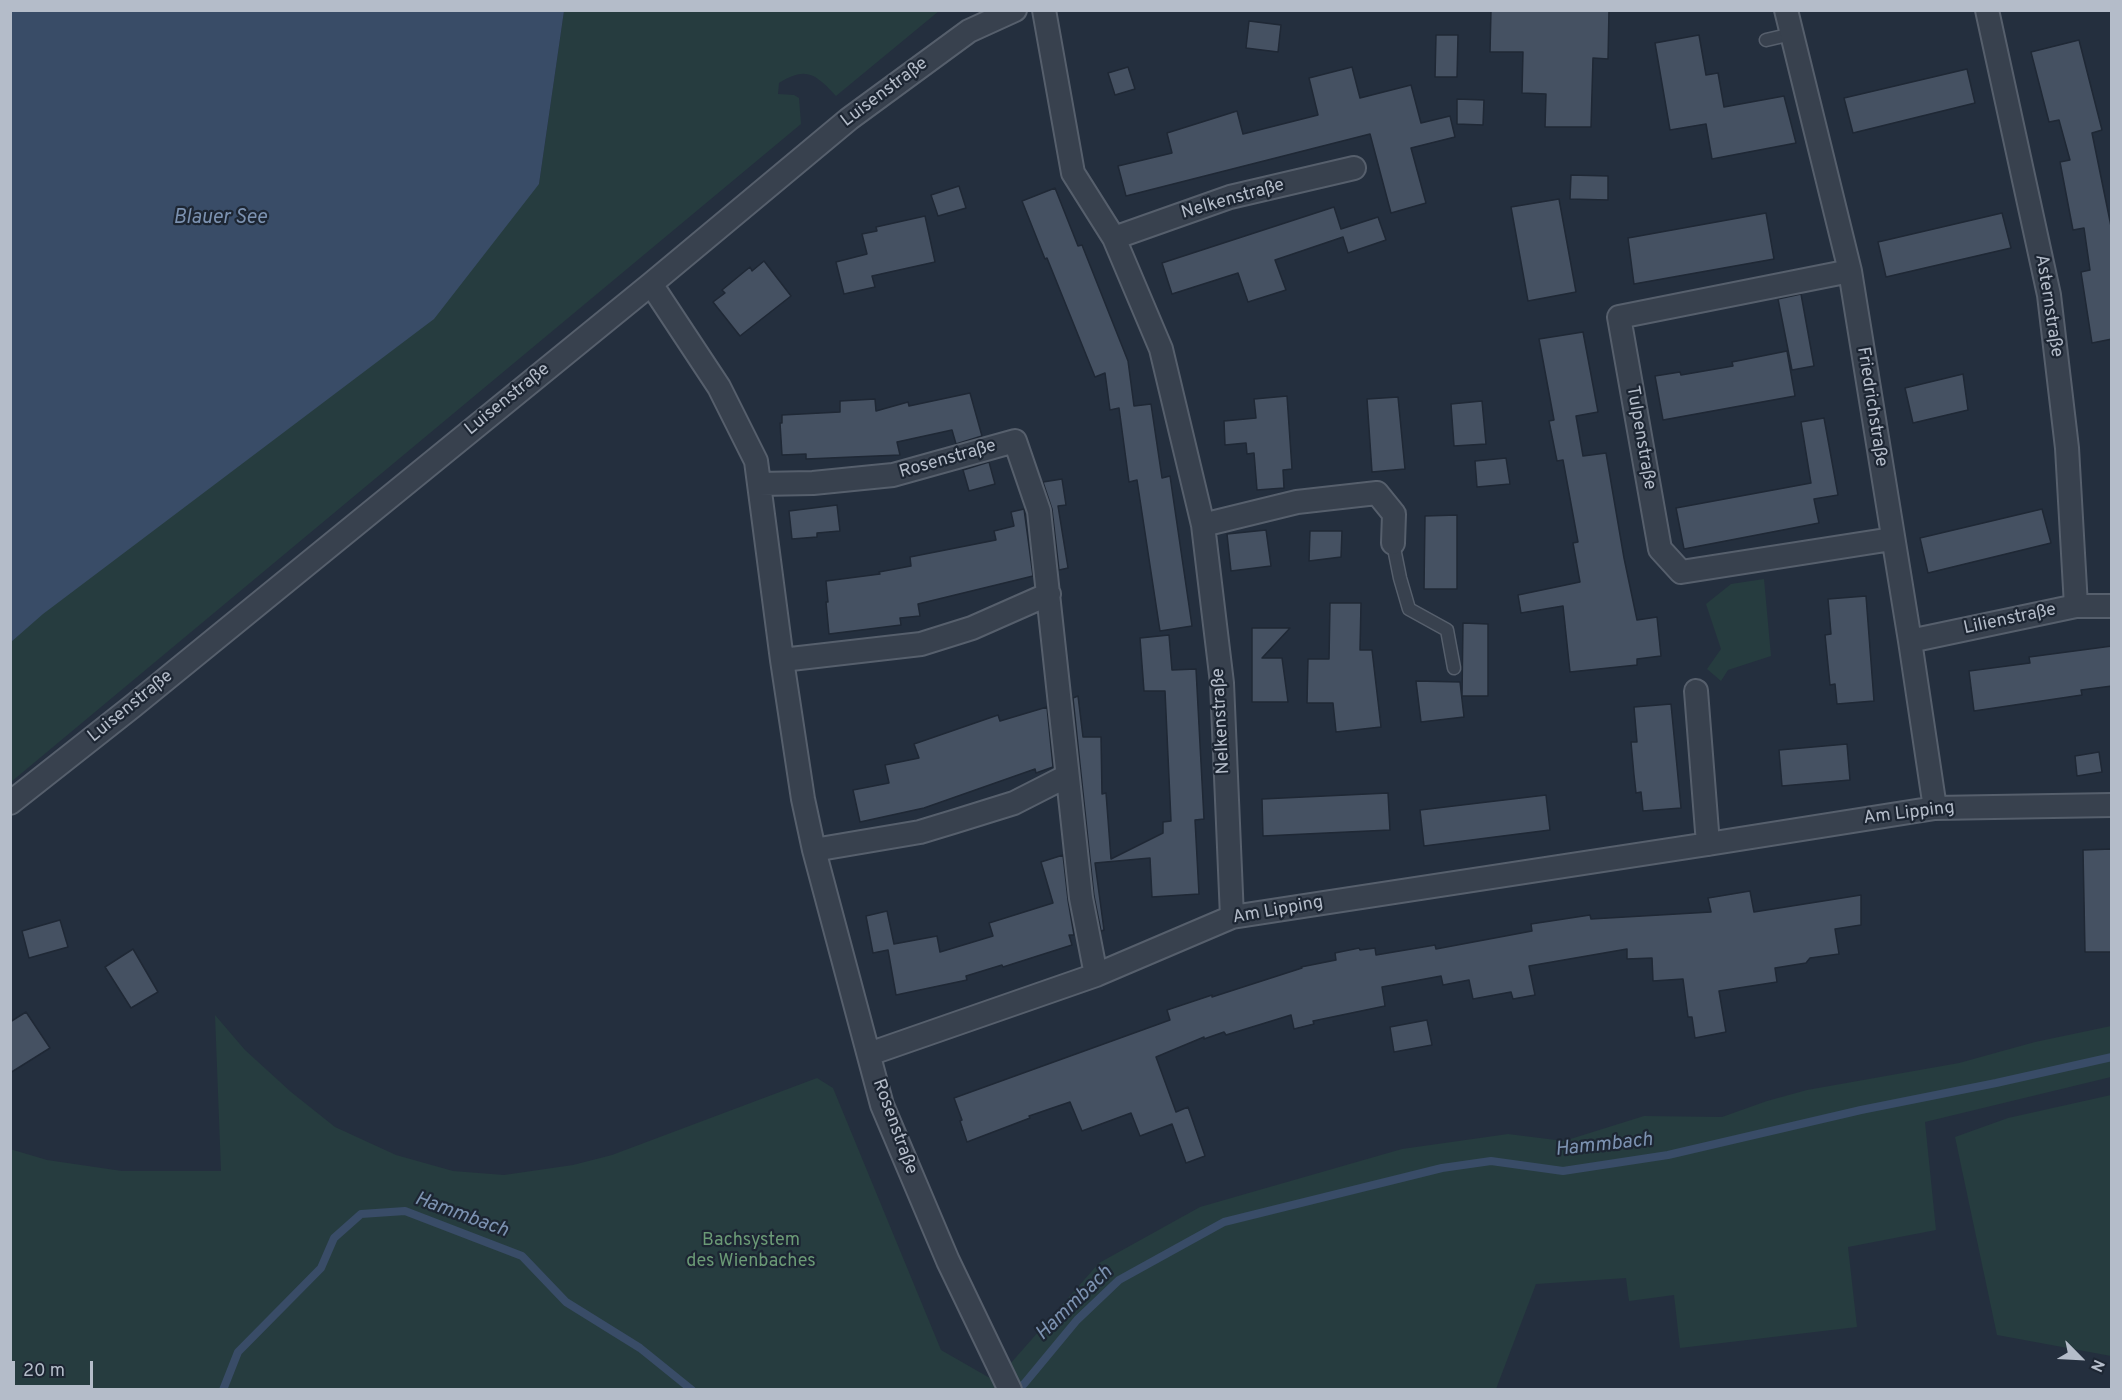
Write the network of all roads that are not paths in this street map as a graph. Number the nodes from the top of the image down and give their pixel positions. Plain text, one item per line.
1 (1015, 10) edge
2 (1044, 10) edge
3 (1786, 10) edge
4 (1987, 10) edge
5 (1792, 34) junction
6 (1766, 40) dead end
7 (1354, 168) dead end
8 (1114, 238) junction
9 (1850, 271) junction
10 (651, 284) junction
11 (759, 484) junction
12 (1203, 525) junction
13 (1892, 539) junction
14 (1393, 543) joint
15 (1049, 594) junction
16 (2076, 606) junction
17 (2112, 606) edge
18 (1910, 641) junction
19 (782, 660) junction
20 (1454, 668) dead end
21 (1696, 691) dead end
22 (1067, 776) junction
23 (10, 803) edge
24 (2112, 805) edge
25 (1935, 808) junction
26 (1708, 844) junction
27 (814, 850) junction
28 (1232, 917) junction
29 (1096, 975) junction
30 (869, 1054) junction
31 (1010, 1389) edge

1 - 10 street, Luisenstraße
2 - 8 street, Nelkenstraße
3 - 5 street, Friedrichstraße
4 - 16 street, Asternstraße
5 - 6 lane
5 - 9 street, Friedrichstraße
7 - 8 street, Nelkenstraße
8 - 12 street, Nelkenstraße
9 - 13 street, Friedrichstraße
9 - 13 street, Tulpenstraße
10 - 11 street, Rosenstraße
10 - 23 street, Luisenstraße
11 - 15 street, Rosenstraße
11 - 19 street, Rosenstraße
12 - 14 street
12 - 28 street, Nelkenstraße
13 - 18 street, Friedrichstraße
14 - 20 lane
15 - 19 street
15 - 22 street, Rosenstraße
16 - 17 street, Lilienstraße
16 - 18 street, Lilienstraße
18 - 25 street, Friedrichstraße
19 - 27 street, Rosenstraße
21 - 26 street
22 - 27 street
22 - 29 street, Rosenstraße
24 - 25 street, Am Lipping
25 - 26 street, Am Lipping
26 - 28 street, Am Lipping
27 - 30 street, Rosenstraße
28 - 29 street, Am Lipping
29 - 30 street, Am Lipping
30 - 31 street, Rosenstraße

